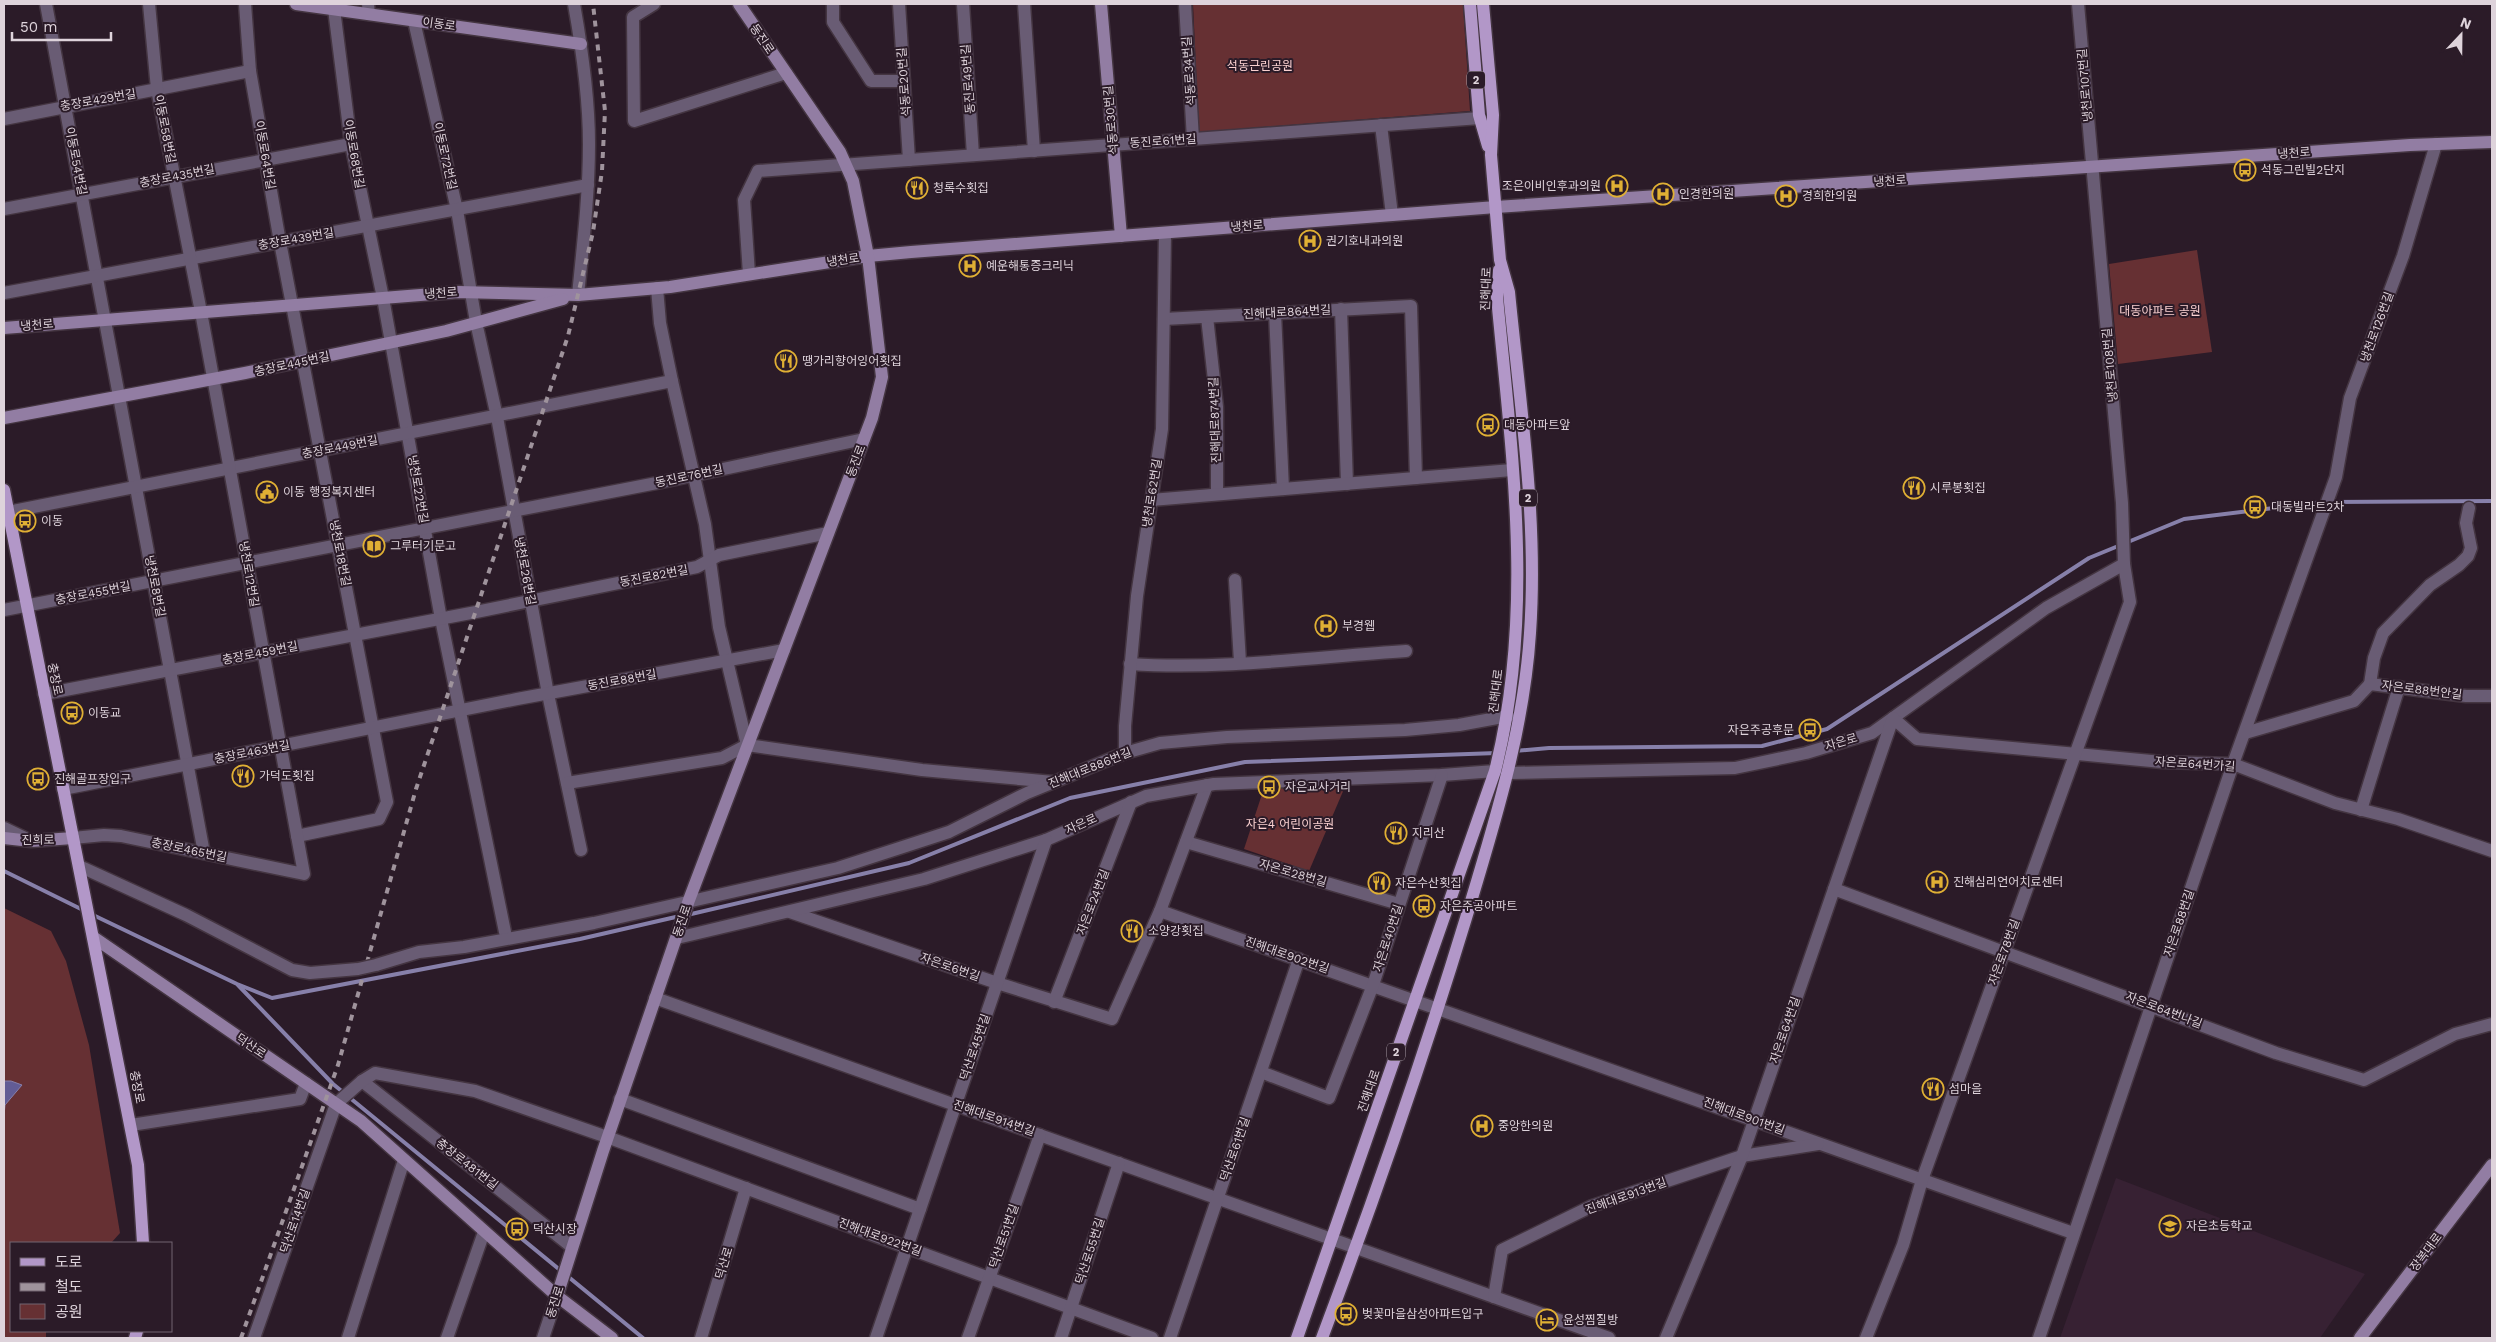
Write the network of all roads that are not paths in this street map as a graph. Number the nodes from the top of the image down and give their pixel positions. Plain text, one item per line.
1 (46, 4) edge
2 (149, 4) edge
3 (245, 4) edge
4 (296, 4) edge
5 (574, 4) edge
6 (654, 4) edge
7 (739, 4) edge
8 (833, 4) edge
9 (899, 4) edge
10 (963, 4) edge
11 (1024, 4) edge
12 (1102, 4) edge
13 (1184, 4) edge
14 (1470, 4) edge
15 (1484, 4) edge
16 (2078, 4) edge
17 (334, 9) junction
18 (369, 9) edge
19 (414, 20) junction
20 (581, 44) junction
21 (250, 71) junction
22 (786, 73) junction
23 (904, 81) junction
24 (157, 89) junction
25 (65, 106) junction
26 (1480, 118) junction
27 (4, 119) edge
28 (1381, 125) junction
29 (1193, 139) junction
30 (2492, 142) edge
31 (351, 144) junction
32 (2436, 144) junction
33 (1113, 145) junction
34 (1034, 151) junction
35 (973, 155) junction
36 (1491, 155) junction
37 (266, 159) junction
38 (909, 160) junction
39 (845, 164) junction
40 (2093, 167) junction
41 (175, 176) junction
42 (588, 185) junction
43 (82, 194) junction
44 (1496, 207) junction
45 (4, 209) edge
46 (456, 210) junction
47 (1392, 215) junction
48 (368, 226) junction
49 (1165, 233) junction
50 (1121, 236) junction
51 (280, 242) junction
52 (868, 256) junction
53 (191, 259) junction
54 (1500, 260) junction
55 (750, 274) junction
56 (97, 276) junction
57 (656, 288) junction
58 (471, 292) junction
59 (4, 294) edge
60 (578, 295) junction
61 (383, 298) junction
62 (293, 305) junction
63 (1341, 309) junction
64 (201, 312) junction
65 (1275, 313) junction
66 (1207, 317) junction
67 (105, 319) junction
68 (1164, 319) junction
69 (476, 322) junction
70 (4, 328) edge
71 (391, 343) junction
72 (304, 361) junction
73 (214, 379) junction
74 (672, 381) junction
75 (119, 396) junction
76 (497, 416) junction
77 (4, 418) edge
78 (408, 434) junction
79 (864, 439) junction
80 (320, 451) junction
81 (230, 469) junction
82 (1512, 470) junction
83 (696, 475) junction
84 (1416, 478) junction
85 (1347, 484) junction
86 (136, 487) junction
87 (1283, 489) junction
88 (4, 490) edge
89 (1217, 494) junction
90 (1151, 500) junction
91 (2469, 508) dead end
92 (514, 509) junction
93 (2324, 511) joint
94 (8, 512) junction
95 (425, 527) junction
96 (828, 533) junction
97 (338, 544) junction
98 (712, 559) junction
99 (247, 562) junction
100 (2124, 564) junction
101 (1235, 580) dead end
102 (154, 581) junction
103 (531, 601) junction
104 (26, 606) junction
105 (4, 610) edge
106 (476, 612) joint
107 (441, 619) junction
108 (356, 635) junction
109 (784, 650) junction
110 (1406, 651) dead end
111 (264, 653) junction
112 (728, 660) junction
113 (1240, 662) junction
114 (1130, 664) junction
115 (170, 670) junction
116 (2370, 684) junction
117 (2399, 687) junction
118 (44, 694) junction
119 (548, 694) junction
120 (2492, 696) edge
121 (460, 711) junction
122 (442, 715) joint
123 (1508, 716) junction
124 (1893, 718) junction
125 (373, 728) junction
126 (2245, 733) junction
127 (1509, 737) junction
128 (747, 745) junction
129 (281, 746) junction
130 (2076, 752) junction
131 (1124, 753) junction
132 (2233, 764) junction
133 (188, 765) junction
134 (1495, 769) junction
135 (1509, 770) junction
136 (1442, 775) junction
137 (1056, 782) junction
138 (567, 783) junction
139 (1207, 785) junction
140 (63, 789) junction
141 (1132, 802) junction
142 (2361, 810) junction
143 (4, 828) edge
144 (297, 836) junction
145 (4, 838) edge
146 (73, 838) junction
147 (1046, 840) junction
148 (31, 841) junction
149 (1186, 842) junction
150 (581, 850) dead end
151 (2492, 851) edge
152 (204, 853) junction
153 (79, 869) junction
154 (304, 874) joint
155 (1834, 889) junction
156 (689, 900) junction
157 (1400, 904) junction
158 (1160, 911) junction
159 (790, 912) junction
160 (505, 932) dead end
161 (93, 937) junction
162 (677, 938) junction
163 (2004, 951) junction
164 (1299, 959) junction
165 (997, 983) junction
166 (1373, 985) junction
167 (656, 998) junction
168 (1414, 999) junction
169 (1054, 1002) junction
170 (2151, 1005) junction
171 (1439, 1008) junction
172 (2492, 1024) edge
173 (1261, 1072) junction
174 (362, 1081) junction
175 (306, 1084) junction
176 (620, 1099) junction
177 (336, 1104) junction
178 (955, 1105) junction
179 (1754, 1120) junction
180 (131, 1126) junction
181 (1040, 1135) junction
182 (608, 1136) junction
183 (1820, 1143) junction
184 (1742, 1156) junction
185 (404, 1160) junction
186 (1119, 1163) junction
187 (2492, 1165) edge
188 (1922, 1180) junction
189 (746, 1188) junction
190 (1218, 1198) junction
191 (920, 1209) junction
192 (484, 1232) junction
193 (2073, 1233) junction
194 (1333, 1239) junction
195 (143, 1242) edge
196 (572, 1247) junction
197 (1356, 1247) junction
198 (907, 1248) junction
199 (990, 1278) junction
200 (557, 1296) junction
201 (1494, 1297) junction
202 (1071, 1308) junction
203 (254, 1338) edge
204 (348, 1338) edge
205 (448, 1338) edge
206 (543, 1338) edge
207 (612, 1338) edge
208 (701, 1338) edge
209 (876, 1338) edge
210 (968, 1338) edge
211 (1061, 1338) edge
212 (1152, 1338) edge
213 (1170, 1338) edge
214 (1297, 1338) edge
215 (1322, 1338) edge
216 (1609, 1338) edge
217 (1666, 1338) edge
218 (1866, 1338) edge
219 (2039, 1338) edge
220 (2360, 1338) edge

1 - 25 street, 이동로54번길
2 - 24 street, 이동로58번길
3 - 21 street, 이동로64번길
4 - 17 street, 이동로
5 - 20 street
6 - 22 street
7 - 22 street, 동진로
8 - 23 street
9 - 23 street, 석동로20번길
10 - 35 street, 동진로49번길
11 - 34 street
12 - 33 street, 석동로30번길
13 - 29 street, 석동로34번길
14 - 26 main road, 2
15 - 36 main road, 2
16 - 40 street, 냉천로107번길
17 - 18 street, 이동로
17 - 31 street, 이동로68번길
18 - 19 street, 이동로
19 - 20 street, 이동로
19 - 46 street, 이동로72번길
20 - 42 street
21 - 24 street, 충장로429번길
21 - 37 street, 이동로64번길
22 - 39 street, 동진로
23 - 38 street, 석동로20번길
24 - 25 street, 충장로429번길
24 - 41 street, 이동로58번길
25 - 27 street, 충장로429번길
25 - 43 street, 이동로54번길
26 - 28 street, 동진로61번길
26 - 36 main road, 2
28 - 29 street, 동진로61번길
28 - 47 street
29 - 33 street, 동진로61번길
30 - 32 street, 냉천로
31 - 37 street, 충장로435번길
31 - 48 street, 이동로68번길
32 - 40 street, 냉천로
32 - 93 street, 냉천로126번길
33 - 34 street, 동진로61번길
33 - 50 street, 석동로30번길
34 - 35 street, 동진로61번길
35 - 38 street, 동진로61번길
36 - 44 main road, 2
37 - 41 street, 충장로435번길
37 - 51 street, 이동로64번길
38 - 39 street, 동진로61번길
39 - 52 street, 동진로
39 - 55 street
40 - 44 street, 냉천로
40 - 100 street, 냉천로108번길
41 - 43 street, 충장로435번길
41 - 53 street, 이동로58번길
42 - 46 street, 충장로439번길
42 - 60 street
43 - 45 street, 충장로435번길
43 - 56 street, 이동로54번길
44 - 47 street, 냉천로
44 - 54 main road, 2
46 - 48 street, 충장로439번길
46 - 58 street, 이동로72번길
47 - 49 street, 냉천로
48 - 51 street, 충장로439번길
48 - 61 street, 이동로68번길
49 - 50 street, 냉천로
49 - 68 street, 냉천로62번길
50 - 52 street, 냉천로
51 - 53 street, 충장로439번길
51 - 62 street, 이동로64번길
52 - 55 street, 냉천로
52 - 79 street, 동진로
53 - 56 street, 충장로439번길
53 - 64 street, 이동로58번길
54 - 82 main road, 진해대로 / 2
54 - 127 main road, 진해대로 / 2
55 - 57 street, 냉천로
56 - 59 street, 충장로439번길
56 - 67 street, 이동로54번길
57 - 60 street, 냉천로
57 - 74 street
58 - 60 street, 냉천로
58 - 61 street, 냉천로
58 - 69 street, 냉천로26번길
60 - 69 street, 충장로445번길
61 - 62 street, 냉천로
61 - 71 street, 냉천로22번길
62 - 64 street, 냉천로
62 - 72 street, 냉천로18번길
63 - 65 street, 진해대로864번길
63 - 84 street, 진해대로864번길
63 - 85 street
64 - 67 street, 냉천로
64 - 73 street, 냉천로12번길
65 - 66 street, 진해대로864번길
65 - 87 street
66 - 68 street, 진해대로864번길
66 - 89 street, 진해대로874번길
67 - 70 street, 냉천로
67 - 75 street, 냉천로8번길
68 - 90 street, 냉천로62번길
69 - 71 street, 충장로445번길
69 - 76 street, 냉천로26번길
71 - 72 street, 충장로445번길
71 - 78 street, 냉천로22번길
72 - 73 street, 충장로445번길
72 - 80 street, 냉천로18번길
73 - 75 street, 충장로445번길
73 - 81 street, 냉천로12번길
74 - 76 street, 충장로449번길
74 - 83 street
75 - 77 street, 충장로445번길
75 - 86 street, 냉천로8번길
76 - 78 street, 충장로449번길
76 - 92 street, 냉천로26번길
78 - 80 street, 충장로449번길
78 - 95 street, 냉천로22번길
79 - 83 street, 동진로76번길
79 - 96 street, 동진로
80 - 81 street, 충장로449번길
80 - 97 street, 냉천로18번길
81 - 86 street, 충장로449번길
81 - 99 street, 냉천로12번길
82 - 84 street
82 - 123 main road, 진해대로 / 2
83 - 92 street, 동진로76번길
83 - 98 street
84 - 85 street
85 - 87 street
86 - 94 street, 충장로449번길
86 - 102 street, 냉천로8번길
87 - 89 street
88 - 94 main road, 충장로
89 - 90 street
90 - 114 street, 냉천로62번길
91 - 116 street
92 - 95 street, 충장로455번길
92 - 103 street, 냉천로26번길
93 - 126 street, 자은로88번길
94 - 104 main road, 충장로
95 - 97 street, 충장로455번길
95 - 107 street, 냉천로22번길
96 - 98 street, 동진로82번길
96 - 109 street, 동진로
97 - 99 street, 충장로455번길
97 - 108 street, 냉천로18번길
98 - 103 street, 동진로82번길
98 - 112 street
99 - 102 street, 충장로455번길
99 - 111 street, 냉천로12번길
100 - 124 street, 자은로
100 - 130 street, 자은로78번길
101 - 113 street
102 - 104 street, 충장로455번길
102 - 115 street, 냉천로8번길
103 - 106 street, 동진로82번길
103 - 119 street, 냉천로26번길
104 - 105 street, 충장로455번길
104 - 118 main road, 충장로
106 - 107 street, 충장로459번길
107 - 108 street, 충장로459번길
107 - 121 street, 냉천로22번길
108 - 111 street, 충장로459번길
108 - 125 street, 냉천로18번길
109 - 112 street, 동진로88번길
109 - 128 street, 동진로
110 - 113 street
111 - 115 street, 충장로459번길
111 - 129 street, 냉천로12번길
112 - 119 street, 동진로88번길
112 - 128 street
113 - 114 street
114 - 131 street, 냉천로62번길
115 - 118 street, 충장로459번길
115 - 133 street, 냉천로8번길
116 - 117 street, 자은로88번안길
116 - 126 street, 자은로88번안길
117 - 120 street, 자은로88번안길
117 - 142 street
118 - 140 main road, 충장로
119 - 121 street, 동진로88번길
119 - 138 street, 냉천로26번길
121 - 122 street, 동진로88번길
121 - 160 street
122 - 125 street, 충장로463번길
123 - 127 main road, 진해대로 / 2
123 - 131 street, 진해대로886번길
124 - 130 street, 자은로64번가길
124 - 135 street, 자은로
124 - 155 street, 자은로64번길
125 - 129 street, 충장로463번길
125 - 144 street, 냉천로18번길
126 - 132 street, 자은로88번길
127 - 134 main road, 2
127 - 135 main road, 2
128 - 137 street
128 - 138 street
128 - 156 street, 동진로
129 - 133 street, 충장로463번길
129 - 144 street, 냉천로12번길
130 - 132 street, 자은로64번가길
130 - 163 street, 자은로78번길
131 - 137 street, 진해대로886번길
132 - 142 street, 자은로64번가길
132 - 170 street, 자은로88번길
133 - 140 street, 충장로463번길
133 - 152 street, 냉천로8번길
134 - 136 street, 자은로
134 - 168 main road, 진해대로 / 2
135 - 171 main road, 2
136 - 139 street, 자은로
136 - 157 street, 자은로40번길
137 - 156 street, 진해대로886번길
138 - 150 street, 냉천로26번길
139 - 141 street, 자은로
139 - 149 street
140 - 146 main road, 충장로
141 - 147 street, 자은로
141 - 169 street, 자은로24번길
142 - 151 street, 자은로64번가길
143 - 148 street
144 - 154 street, 냉천로12번길
145 - 148 street, 진희로
146 - 148 street, 진희로
146 - 152 street, 충장로465번길
146 - 153 main road, 충장로
147 - 159 street, 자은로
147 - 165 street, 덕산로45번길
149 - 157 street, 자은로28번길
149 - 158 street
152 - 154 street, 충장로465번길
153 - 156 street, 진해대로886번길, bridge
153 - 161 main road, 충장로
155 - 163 street, 자은로64번나길
155 - 179 street, 자은로64번길
156 - 162 street, 동진로
157 - 166 street, 자은로40번길
158 - 164 street, 진해대로902번길
158 - 169 street, 자은로6번길
159 - 162 street, 자은로
159 - 165 street, 자은로6번길
161 - 175 street, 덕산로
161 - 180 main road, 충장로
162 - 167 street, 동진로
163 - 170 street, 자은로64번나길
163 - 188 street, 자은로78번길
164 - 166 street, 진해대로902번길
164 - 173 street, 덕산로61번길
165 - 169 street, 자은로6번길
165 - 178 street, 덕산로45번길
166 - 168 street, 진해대로902번길
166 - 173 street, 자은로40번길
167 - 176 street, 동진로
167 - 178 street, 진해대로914번길
168 - 171 street, 진해대로901번길
168 - 194 main road, 진해대로 / 2
170 - 172 street, 자은로64번나길
170 - 193 street, 자은로88번길
171 - 179 street, 진해대로901번길
171 - 197 main road, 2
173 - 190 street, 덕산로61번길
174 - 177 street
174 - 182 street
174 - 196 street, 충장로481번길
175 - 177 street, 덕산로
175 - 180 street
176 - 182 street, 동진로
176 - 191 street
177 - 185 street, 덕산로
177 - 203 street, 덕산로14번길
178 - 181 street, 진해대로914번길
178 - 191 street, 덕산로45번길
179 - 183 street, 진해대로901번길
179 - 184 street, 자은로64번길
180 - 195 main road, 충장로
181 - 186 street, 진해대로914번길
181 - 199 street, 덕산로51번길
182 - 189 street, 진해대로922번길
182 - 196 street, 동진로
183 - 184 street
183 - 188 street, 진해대로901번길
184 - 201 street, 진해대로913번길
184 - 217 street, 자은로64번길
185 - 192 street, 덕산로
185 - 204 street
186 - 190 street, 진해대로914번길
186 - 202 street, 덕산로55번길
187 - 220 street, 장복대로
188 - 193 street, 진해대로901번길
188 - 218 street, 자은로78번길
189 - 198 street, 진해대로922번길
189 - 208 street, 덕산로
190 - 194 street, 진해대로914번길
190 - 213 street, 덕산로61번길
191 - 198 street, 덕산로45번길
192 - 200 street, 덕산로
192 - 205 street
193 - 219 street, 자은로88번길
194 - 197 street
194 - 214 main road, 진해대로 / 2
196 - 200 street, 동진로
197 - 201 street
197 - 215 main road, 2
198 - 199 street, 진해대로922번길
198 - 209 street, 덕산로45번길
199 - 202 street, 진해대로922번길
199 - 210 street, 덕산로51번길
200 - 206 street, 동진로
200 - 207 street, 덕산로
201 - 216 street
202 - 211 street, 덕산로55번길
202 - 212 street, 진해대로922번길

